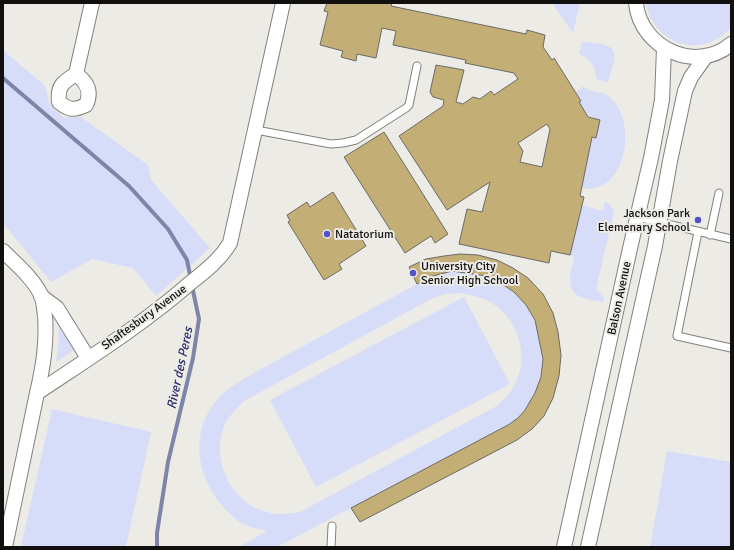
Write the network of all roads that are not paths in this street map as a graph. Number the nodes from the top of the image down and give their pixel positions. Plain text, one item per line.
1 (92, 3) edge
2 (283, 3) edge
3 (635, 5) edge
4 (731, 44) edge
5 (664, 48) junction
6 (706, 56) junction
7 (417, 66) dead end
8 (76, 74) dead end
9 (256, 130) junction
10 (719, 193) dead end
11 (637, 217) junction
12 (659, 223) junction
13 (698, 232) junction
14 (710, 234) junction
15 (731, 239) edge
16 (3, 251) edge
17 (42, 296) junction
18 (731, 348) edge
19 (88, 358) junction
20 (37, 393) junction
21 (332, 526) dead end
22 (4, 547) edge
23 (331, 547) edge
24 (564, 547) edge
25 (588, 547) edge

1 - 8 street
2 - 9 street, Shaftesbury Avenue
3 - 5 street
4 - 6 street
5 - 6 street
5 - 11 street, Balson Avenue
6 - 12 street, Balson Avenue
7 - 9 lane
9 - 19 street, Shaftesbury Avenue
10 - 14 lane
11 - 12 lane
11 - 24 street, Balson Avenue
12 - 13 lane
12 - 25 street, Balson Avenue
13 - 14 lane
13 - 18 lane
14 - 15 lane
16 - 17 street
17 - 19 street
17 - 20 street
19 - 20 street, Shaftesbury Avenue
20 - 22 street
21 - 23 lane

